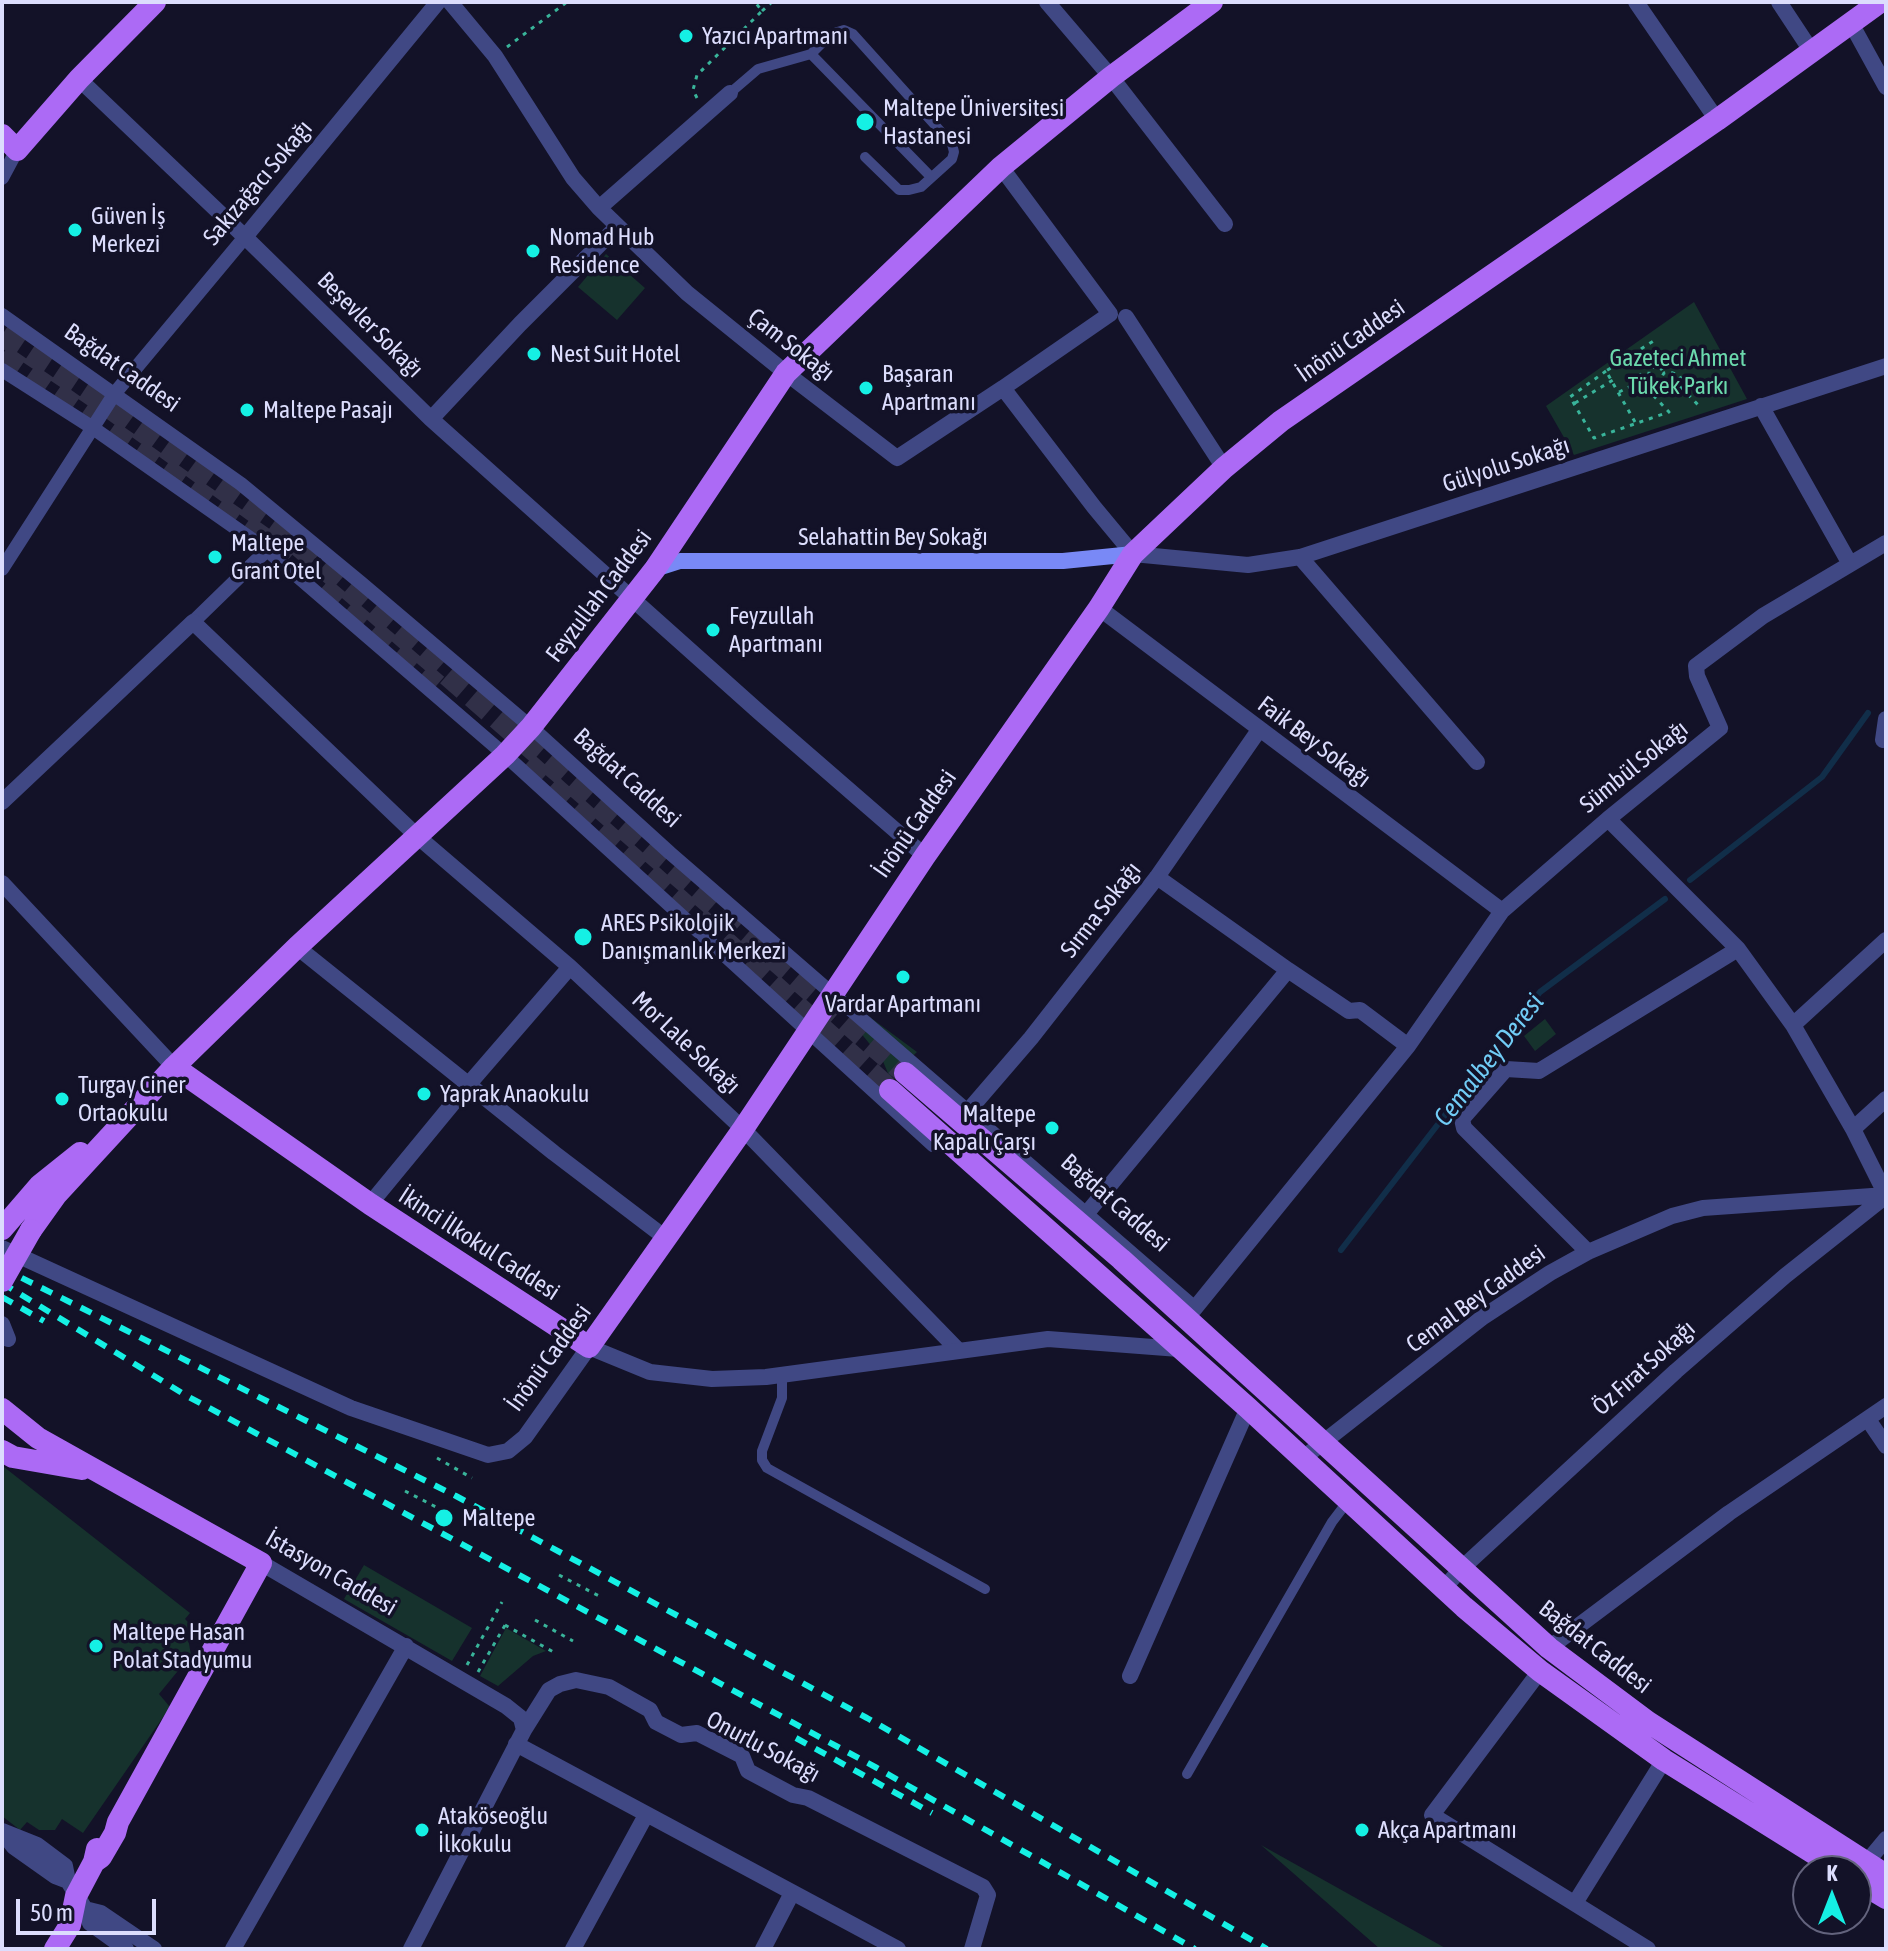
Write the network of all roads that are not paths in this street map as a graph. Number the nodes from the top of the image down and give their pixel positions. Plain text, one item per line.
1 (155, 2) edge
2 (438, 2) edge
3 (450, 2) edge
4 (1047, 2) edge
5 (1212, 2) edge
6 (1636, 2) edge
7 (1779, 2) edge
8 (1880, 2) edge
9 (1852, 25) junction
10 (1812, 52) junction
11 (811, 54) junction
12 (1111, 77) junction
13 (79, 79) junction
14 (1886, 87) edge
15 (730, 93) joint
16 (1717, 120) junction
17 (9, 142) edge
18 (865, 157) dead end
19 (1001, 167) junction
20 (931, 177) junction
21 (2, 178) edge
22 (599, 208) junction
23 (1225, 224) dead end
24 (617, 227) junction
25 (245, 237) junction
26 (2, 315) edge
27 (1126, 317) dead end
28 (1886, 366) edge
29 (2, 370) edge
30 (786, 373) junction
31 (1003, 388) junction
32 (115, 393) junction
33 (1761, 406) junction
34 (431, 419) junction
35 (93, 428) junction
36 (1224, 468) junction
37 (1886, 543) edge
38 (267, 550) junction
39 (1133, 554) junction
40 (1300, 557) junction
41 (1850, 564) junction
42 (2, 569) edge
43 (655, 569) junction
44 (633, 598) junction
45 (1099, 608) junction
46 (193, 622) junction
47 (1886, 719) edge
48 (531, 727) junction
49 (1259, 730) junction
50 (1885, 744) edge
51 (505, 755) junction
52 (1477, 762) dead end
53 (2, 802) edge
54 (1608, 819) junction
55 (417, 836) junction
56 (925, 856) junction
57 (1157, 877) junction
58 (2, 883) edge
59 (1502, 911) junction
60 (1886, 940) edge
61 (297, 947) junction
62 (1738, 949) junction
63 (570, 967) junction
64 (1288, 970) junction
65 (833, 991) junction
66 (1793, 1025) junction
67 (807, 1030) junction
68 (1408, 1046) junction
69 (174, 1067) junction
70 (468, 1085) junction
71 (1886, 1099) edge
72 (969, 1110) junction
73 (743, 1129) junction
74 (1853, 1129) junction
75 (105, 1139) junction
76 (947, 1140) junction
77 (1886, 1195) edge
78 (370, 1204) junction
79 (1087, 1213) junction
80 (2, 1229) edge
81 (667, 1239) junction
82 (2, 1248) edge
83 (1588, 1252) junction
84 (2, 1281) edge
85 (1191, 1313) junction
86 (589, 1347) junction
87 (1179, 1349) junction
88 (958, 1350) junction
89 (782, 1375) junction
90 (1886, 1406) edge
91 (1248, 1408) junction
92 (2, 1409) edge
93 (1869, 1421) junction
94 (1322, 1444) junction
95 (1886, 1446) edge
96 (2, 1451) edge
97 (1302, 1459) junction
98 (100, 1472) junction
99 (1348, 1501) junction
100 (261, 1563) junction
101 (1461, 1569) junction
102 (1444, 1588) junction
103 (985, 1589) dead end
104 (406, 1646) junction
105 (1549, 1648) junction
106 (1540, 1671) junction
107 (1130, 1676) dead end
108 (520, 1737) junction
109 (1664, 1760) junction
110 (1187, 1774) dead end
111 (646, 1815) junction
112 (2, 1831) edge
113 (1886, 1839) edge
114 (1816, 1855) edge
115 (1838, 1855) edge
116 (1872, 1857) edge
117 (1872, 1883) edge
118 (792, 1893) junction
119 (76, 1896) junction
120 (1886, 1898) edge
121 (1575, 1903) junction
122 (55, 1949) edge
123 (126, 1949) edge
124 (154, 1949) edge
125 (233, 1949) edge
126 (411, 1949) edge
127 (573, 1949) edge
128 (763, 1949) edge
129 (898, 1949) edge
130 (972, 1949) edge
131 (1648, 1949) edge

1 - 13 main road
2 - 25 street, Sakızağacı Sokağı
3 - 22 street, Çam Sokağı
4 - 12 street
5 - 12 main road, Feyzullah Caddesi
6 - 16 street
7 - 10 street
8 - 9 main road, İnönü Caddesi
9 - 10 main road, İnönü Caddesi
9 - 14 street
10 - 16 main road, İnönü Caddesi
11 - 15 lane
11 - 20 lane
11 - 20 lane
12 - 19 main road, Feyzullah Caddesi
12 - 23 street
13 - 17 main road
13 - 25 street, Beşevler Sokağı
15 - 22 street
16 - 36 main road, İnönü Caddesi
17 - 21 street
18 - 20 lane
19 - 30 main road, Feyzullah Caddesi
19 - 31 street
22 - 24 street, Çam Sokağı
24 - 30 street, Çam Sokağı
24 - 34 street
25 - 32 street, Sakızağacı Sokağı
25 - 34 street, Beşevler Sokağı
26 - 32 street, Bağdat Caddesi
27 - 36 street
28 - 33 street, Gülyolu Sokağı
29 - 35 street, Bağdat Caddesi
30 - 31 street, Çam Sokağı
30 - 43 main road, Feyzullah Caddesi
31 - 39 street
32 - 35 street, Sakızağacı Sokağı
32 - 48 street, Bağdat Caddesi
33 - 40 street, Gülyolu Sokağı
33 - 41 street
34 - 44 street, Beşevler Sokağı
35 - 38 street, Bağdat Caddesi
35 - 42 street
36 - 39 main road, İnönü Caddesi
37 - 41 street, Sümbül Sokağı
38 - 46 street
38 - 51 street, Bağdat Caddesi
39 - 40 street, Gülyolu Sokağı
39 - 43 main road, Selahattin Bey Sokağı
39 - 45 main road, İnönü Caddesi
40 - 52 street
41 - 54 street, Sümbül Sokağı
43 - 44 main road, Feyzullah Caddesi
44 - 48 main road, Feyzullah Caddesi
44 - 56 street, Beşevler Sokağı
45 - 49 street, Faik Bey Sokağı
45 - 56 main road, İnönü Caddesi
46 - 53 street
46 - 55 street, Mor Lale Sokağı
47 - 50 street
48 - 51 main road, Feyzullah Caddesi
48 - 65 street, Bağdat Caddesi
49 - 57 street, Sırma Sokağı
49 - 59 street, Faik Bey Sokağı
51 - 55 main road, Feyzullah Caddesi
51 - 67 street, Bağdat Caddesi
54 - 59 street, Sümbül Sokağı
54 - 62 street
55 - 61 main road, Feyzullah Caddesi
55 - 63 street, Mor Lale Sokağı
56 - 65 main road, İnönü Caddesi
57 - 64 street
57 - 72 street, Sırma Sokağı
58 - 69 street, İkinci İlkokul Caddesi
59 - 68 street, Sümbül Sokağı
60 - 66 street
61 - 69 main road, Feyzullah Caddesi
61 - 70 street
62 - 66 street
62 - 83 street
63 - 70 street
63 - 73 street, Mor Lale Sokağı
64 - 68 street
64 - 79 street
65 - 67 main road, İnönü Caddesi
65 - 72 street, Bağdat Caddesi
66 - 74 street
67 - 73 main road, İnönü Caddesi
67 - 76 street, Bağdat Caddesi
68 - 85 street, Sümbül Sokağı
69 - 75 main road, Feyzullah Caddesi
69 - 78 main road, İkinci İlkokul Caddesi
70 - 78 street
70 - 81 street
71 - 74 street
72 - 79 street, Bağdat Caddesi
73 - 81 main road, İnönü Caddesi
73 - 88 street, Mor Lale Sokağı
74 - 77 street
75 - 80 main road
75 - 84 main road, Feyzullah Caddesi, bridge
76 - 85 main road, Bağdat Caddesi
76 - 87 main road, Bağdat Caddesi
77 - 83 street, Cemal Bey Caddesi
77 - 101 street, Öz Fırat Sokağı
78 - 86 main road, İkinci İlkokul Caddesi
79 - 85 street, Bağdat Caddesi
81 - 86 main road, İnönü Caddesi
82 - 86 street, İnönü Caddesi
83 - 94 street, Cemal Bey Caddesi
85 - 94 main road, Bağdat Caddesi
86 - 89 street, İkinci İlkokul Caddesi
87 - 88 street, İkinci İlkokul Caddesi
87 - 91 main road, Bağdat Caddesi
88 - 89 street, İkinci İlkokul Caddesi
89 - 103 lane
90 - 93 street
91 - 97 main road, Bağdat Caddesi
91 - 107 street
92 - 98 main road
93 - 95 street
93 - 105 street
94 - 97 street, Cemal Bey Caddesi
94 - 101 main road, Bağdat Caddesi
96 - 98 main road
97 - 99 main road, Bağdat Caddesi
98 - 100 main road, İstasyon Caddesi
99 - 102 main road, Bağdat Caddesi
99 - 110 lane
100 - 104 street, İstasyon Caddesi
100 - 119 main road
101 - 102 street, Öz Fırat Sokağı
101 - 105 main road, Bağdat Caddesi
102 - 106 main road, Bağdat Caddesi
104 - 108 street, İstasyon Caddesi
104 - 125 street
105 - 115 main road, Bağdat Caddesi
106 - 109 main road, Bağdat Caddesi
106 - 121 street
108 - 111 street, İstasyon Caddesi
108 - 126 street
108 - 130 street, Onurlu Sokağı
109 - 114 main road, Bağdat Caddesi
109 - 121 street
111 - 118 street, İstasyon Caddesi
111 - 127 street
112 - 119 street
113 - 116 street
117 - 120 main road, Bağdat Caddesi
118 - 128 street
118 - 129 street, İstasyon Caddesi
119 - 122 main road
119 - 123 street
119 - 124 street
121 - 131 street

